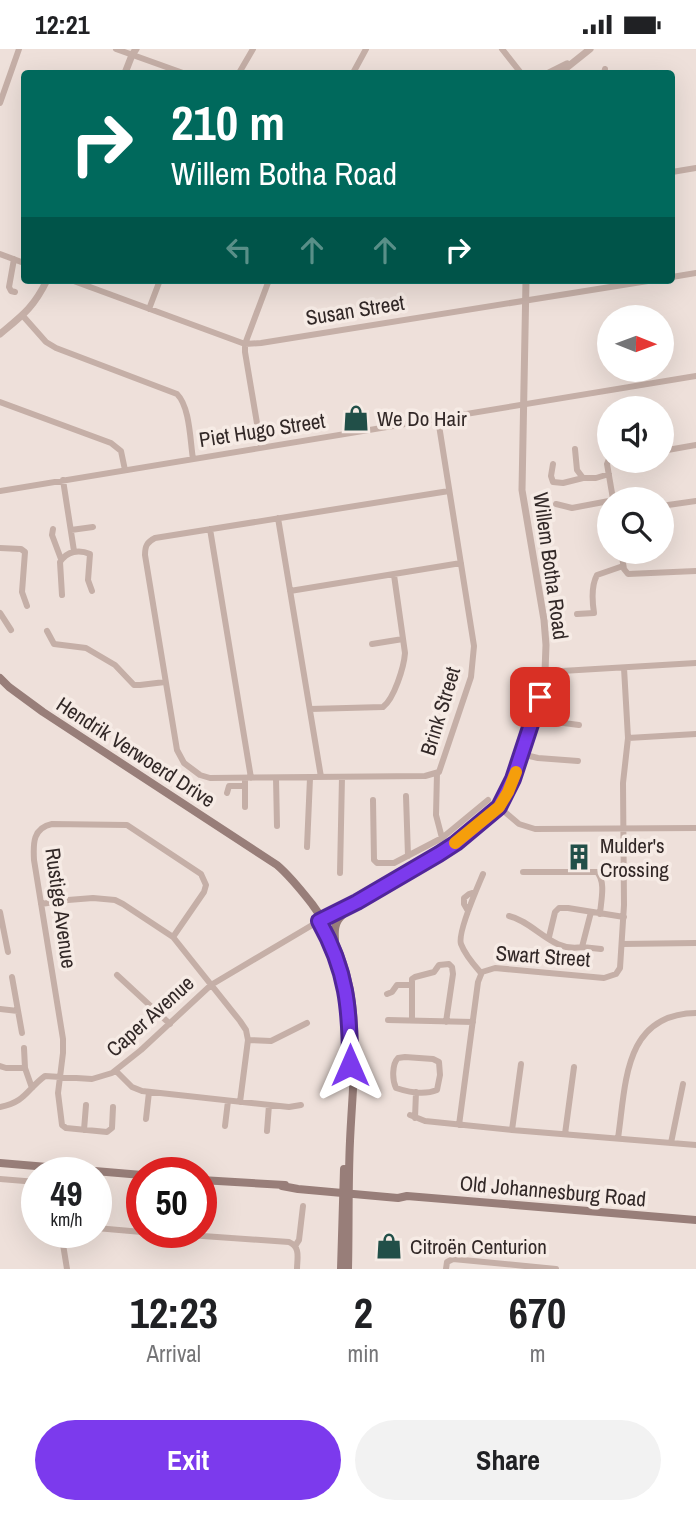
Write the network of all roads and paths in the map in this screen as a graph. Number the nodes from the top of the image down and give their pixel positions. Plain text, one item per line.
1 (19, 49) edge
2 (116, 49) edge
3 (253, 49) edge
4 (366, 49) edge
5 (502, 49) edge
6 (590, 49) edge
7 (134, 52) edge
8 (577, 59) junction
9 (126, 70) edge
10 (176, 70) edge
11 (241, 70) edge
12 (355, 70) edge
13 (519, 70) edge
14 (555, 70) edge
15 (564, 70) edge
16 (0, 103) edge
17 (696, 168) edge
18 (675, 172) edge
19 (0, 254) edge
20 (14, 259) junction
21 (21, 262) edge
22 (696, 273) edge
23 (675, 276) edge
24 (45, 284) edge
25 (82, 284) edge
26 (158, 284) edge
27 (268, 284) edge
28 (526, 284) edge
29 (631, 284) edge
30 (15, 292) dead end
31 (525, 302) junction
32 (149, 309) junction
33 (23, 316) junction
34 (0, 334) edge
35 (245, 344) junction
36 (696, 376) edge
37 (0, 402) edge
38 (524, 405) junction
39 (438, 419) junction
40 (696, 445) edge
41 (261, 447) junction
42 (575, 449) dead end
43 (674, 449) edge
44 (193, 459) junction
45 (553, 464) dead end
46 (125, 470) junction
47 (608, 474) joint
48 (583, 478) junction
49 (62, 480) junction
50 (610, 487) edge
51 (0, 491) edge
52 (449, 491) junction
53 (696, 501) edge
54 (597, 503) edge
55 (556, 504) dead end
56 (674, 504) edge
57 (278, 518) junction
58 (93, 527) dead end
59 (53, 529) dead end
60 (210, 529) junction
61 (71, 530) junction
62 (0, 548) edge
63 (74, 551) junction
64 (61, 559) junction
65 (461, 563) junction
66 (623, 566) joint
67 (696, 571) edge
68 (394, 575) junction
69 (92, 591) dead end
70 (290, 591) junction
71 (62, 595) dead end
72 (27, 606) dead end
73 (0, 613) edge
74 (577, 614) dead end
75 (11, 630) dead end
76 (47, 631) dead end
77 (403, 639) junction
78 (372, 644) dead end
79 (696, 663) edge
80 (624, 668) junction
81 (545, 672) junction
82 (0, 678) edge
83 (166, 682) junction
84 (310, 709) junction
85 (533, 719) junction
86 (579, 725) dead end
87 (696, 734) edge
88 (628, 738) junction
89 (521, 754) junction
90 (578, 761) dead end
91 (437, 773) junction
92 (321, 777) junction
93 (276, 778) junction
94 (310, 778) junction
95 (342, 778) junction
96 (247, 780) junction
97 (227, 793) dead end
98 (406, 796) dead end
99 (373, 800) dead end
100 (488, 800) dead end
101 (245, 807) dead end
102 (499, 807) junction
103 (277, 826) dead end
104 (623, 828) junction
105 (696, 828) edge
106 (442, 838) junction
107 (307, 847) dead end
108 (408, 856) junction
109 (394, 863) junction
110 (523, 872) dead end
111 (341, 873) dead end
112 (483, 874) dead end
113 (400, 876) junction
114 (357, 902) junction
115 (41, 904) junction
116 (0, 912) edge
117 (590, 912) junction
118 (600, 914) junction
119 (509, 916) dead end
120 (624, 917) junction
121 (0, 918) edge
122 (321, 920) junction
123 (173, 937) junction
124 (549, 937) junction
125 (696, 943) edge
126 (336, 944) junction
127 (622, 944) junction
128 (582, 947) junction
129 (601, 949) dead end
130 (8, 951) dead end
131 (481, 973) junction
132 (117, 975) dead end
133 (12, 977) dead end
134 (211, 985) junction
135 (411, 985) junction
136 (387, 994) dead end
137 (0, 1009) edge
138 (18, 1011) junction
139 (696, 1013) edge
140 (388, 1020) dead end
141 (412, 1020) junction
142 (446, 1022) junction
143 (473, 1022) junction
144 (307, 1023) dead end
145 (170, 1024) junction
146 (22, 1033) dead end
147 (248, 1040) junction
148 (24, 1048) dead end
149 (521, 1064) dead end
150 (0, 1066) edge
151 (574, 1067) dead end
152 (25, 1068) junction
153 (116, 1071) junction
154 (60, 1077) junction
155 (683, 1084) dead end
156 (32, 1088) junction
157 (416, 1091) junction
158 (149, 1092) junction
159 (228, 1101) junction
160 (240, 1102) junction
161 (86, 1105) dead end
162 (269, 1105) junction
163 (301, 1105) dead end
164 (0, 1107) edge
165 (113, 1107) dead end
166 (146, 1119) dead end
167 (458, 1125) junction
168 (225, 1126) dead end
169 (84, 1130) junction
170 (512, 1130) junction
171 (267, 1131) dead end
172 (565, 1134) junction
173 (618, 1138) junction
174 (671, 1143) junction
175 (696, 1145) edge
176 (0, 1163) edge
177 (126, 1174) edge
178 (0, 1179) edge
179 (21, 1181) edge
180 (217, 1181) edge
181 (346, 1191) junction
182 (303, 1206) dead end
183 (696, 1220) edge
184 (217, 1237) edge
185 (64, 1248) edge
186 (297, 1249) junction
187 (514, 1267) edge
188 (67, 1269) edge
189 (296, 1269) edge
190 (341, 1269) edge
191 (348, 1269) edge
192 (446, 1269) edge
193 (556, 1269) edge

1 - 16 street
2 - 7 street
3 - 11 street
4 - 12 street
5 - 13 street
6 - 8 street
7 - 9 street
7 - 10 street
8 - 14 street
8 - 15 street
17 - 18 street
19 - 20 street
20 - 21 street
20 - 30 street
22 - 23 street
24 - 33 street
25 - 32 street, Susan Street
26 - 32 street
27 - 35 street
28 - 31 street, Willem Botha Road
29 - 31 street, Susan Street
31 - 35 street, Susan Street
31 - 38 street, Willem Botha Road
32 - 35 street, Susan Street
33 - 34 street
33 - 44 street
35 - 41 street
36 - 38 street, Piet Hugo Street
37 - 46 street
38 - 39 street, Piet Hugo Street
38 - 81 street, Willem Botha Road
39 - 41 street, Piet Hugo Street
39 - 52 street, Brink Street
40 - 43 street
41 - 44 street, Piet Hugo Street
42 - 48 street
44 - 46 street, Piet Hugo Street
45 - 48 street
46 - 49 street, Piet Hugo Street
47 - 48 street
47 - 50 street
49 - 51 street, Piet Hugo Street
49 - 61 street
52 - 57 street
52 - 65 street, Brink Street
53 - 56 street
54 - 55 street
57 - 60 street
57 - 70 street
58 - 61 street
59 - 64 street
60 - 83 street
60 - 96 street
61 - 63 street
62 - 72 street
63 - 64 street
63 - 69 street
64 - 71 street
65 - 68 street
65 - 91 street, Brink Street
66 - 67 street
66 - 74 street
68 - 70 street
68 - 77 street
70 - 84 street
73 - 75 street
76 - 83 street
77 - 78 street
77 - 84 street
79 - 80 street
80 - 81 street
80 - 88 street, Swart Street
81 - 85 street, Willem Botha Road
82 - 122 main road, Hendrik Verwoerd Drive
83 - 96 street, Brink Street
84 - 92 street
85 - 86 street
85 - 89 street, Willem Botha Road
87 - 88 street
88 - 104 street, Swart Street
89 - 90 street
89 - 102 street, Willem Botha Road
91 - 95 street, Brink Street
91 - 106 street
92 - 94 street, Brink Street
92 - 95 street, Brink Street
93 - 94 street, Brink Street
93 - 96 street, Brink Street
93 - 103 street
94 - 107 street
95 - 111 street
96 - 97 street
96 - 101 street
98 - 108 street
99 - 109 street
100 - 106 street
102 - 104 street
102 - 113 street, Willem Botha Road
104 - 105 street
104 - 120 street, Swart Street
106 - 108 street
108 - 109 street
109 - 113 street
110 - 118 street
112 - 131 street
113 - 114 street, Willem Botha Road
114 - 122 street, Willem Botha Road
114 - 126 main road
115 - 123 street
115 - 123 street, Rustige Avenue
115 - 154 street, Rustige Avenue
116 - 121 street
117 - 118 street
117 - 124 street
117 - 128 street
118 - 120 street
119 - 124 street
120 - 127 street, Swart Street
121 - 130 street
122 - 126 main road, Hendrik Verwoerd Drive
122 - 134 street, Caper Avenue
122 - 181 main road, Hendrik Verwoerd Drive
123 - 134 street
124 - 128 street
125 - 127 street
126 - 181 main road, Hendrik Verwoerd Drive
127 - 131 street, Swart Street
128 - 129 street
131 - 143 street, Swart Street
132 - 145 street
133 - 138 street
134 - 145 street, Caper Avenue
134 - 147 street
135 - 136 street
135 - 141 street
135 - 142 street
137 - 138 street
138 - 146 street
139 - 173 street
140 - 141 street
141 - 142 street
142 - 143 street
143 - 167 street, Swart Street
144 - 147 street
145 - 153 street, Caper Avenue
147 - 160 street
148 - 152 street
149 - 170 street
150 - 152 street
151 - 172 street
152 - 156 street
153 - 154 street, Caper Avenue
153 - 158 street
154 - 156 street, Caper Avenue
154 - 169 street, Rustige Avenue
155 - 174 street
156 - 164 street, Caper Avenue
157 - 157 street
157 - 167 street
158 - 159 street
158 - 166 street
159 - 160 street
159 - 168 street
160 - 162 street
161 - 169 street
162 - 163 street
162 - 171 street
165 - 169 street
167 - 170 street
170 - 172 street
172 - 173 street
173 - 174 street
174 - 175 street
176 - 177 main road
178 - 179 street
180 - 181 main road, Old Johannesburg Road
181 - 183 main road, Old Johannesburg Road
181 - 190 main road, Hendrik Verwoerd Drive
181 - 191 main road, Hendrik Verwoerd Drive
182 - 186 street
184 - 186 street
185 - 188 street
186 - 189 street
187 - 192 street
187 - 193 street

